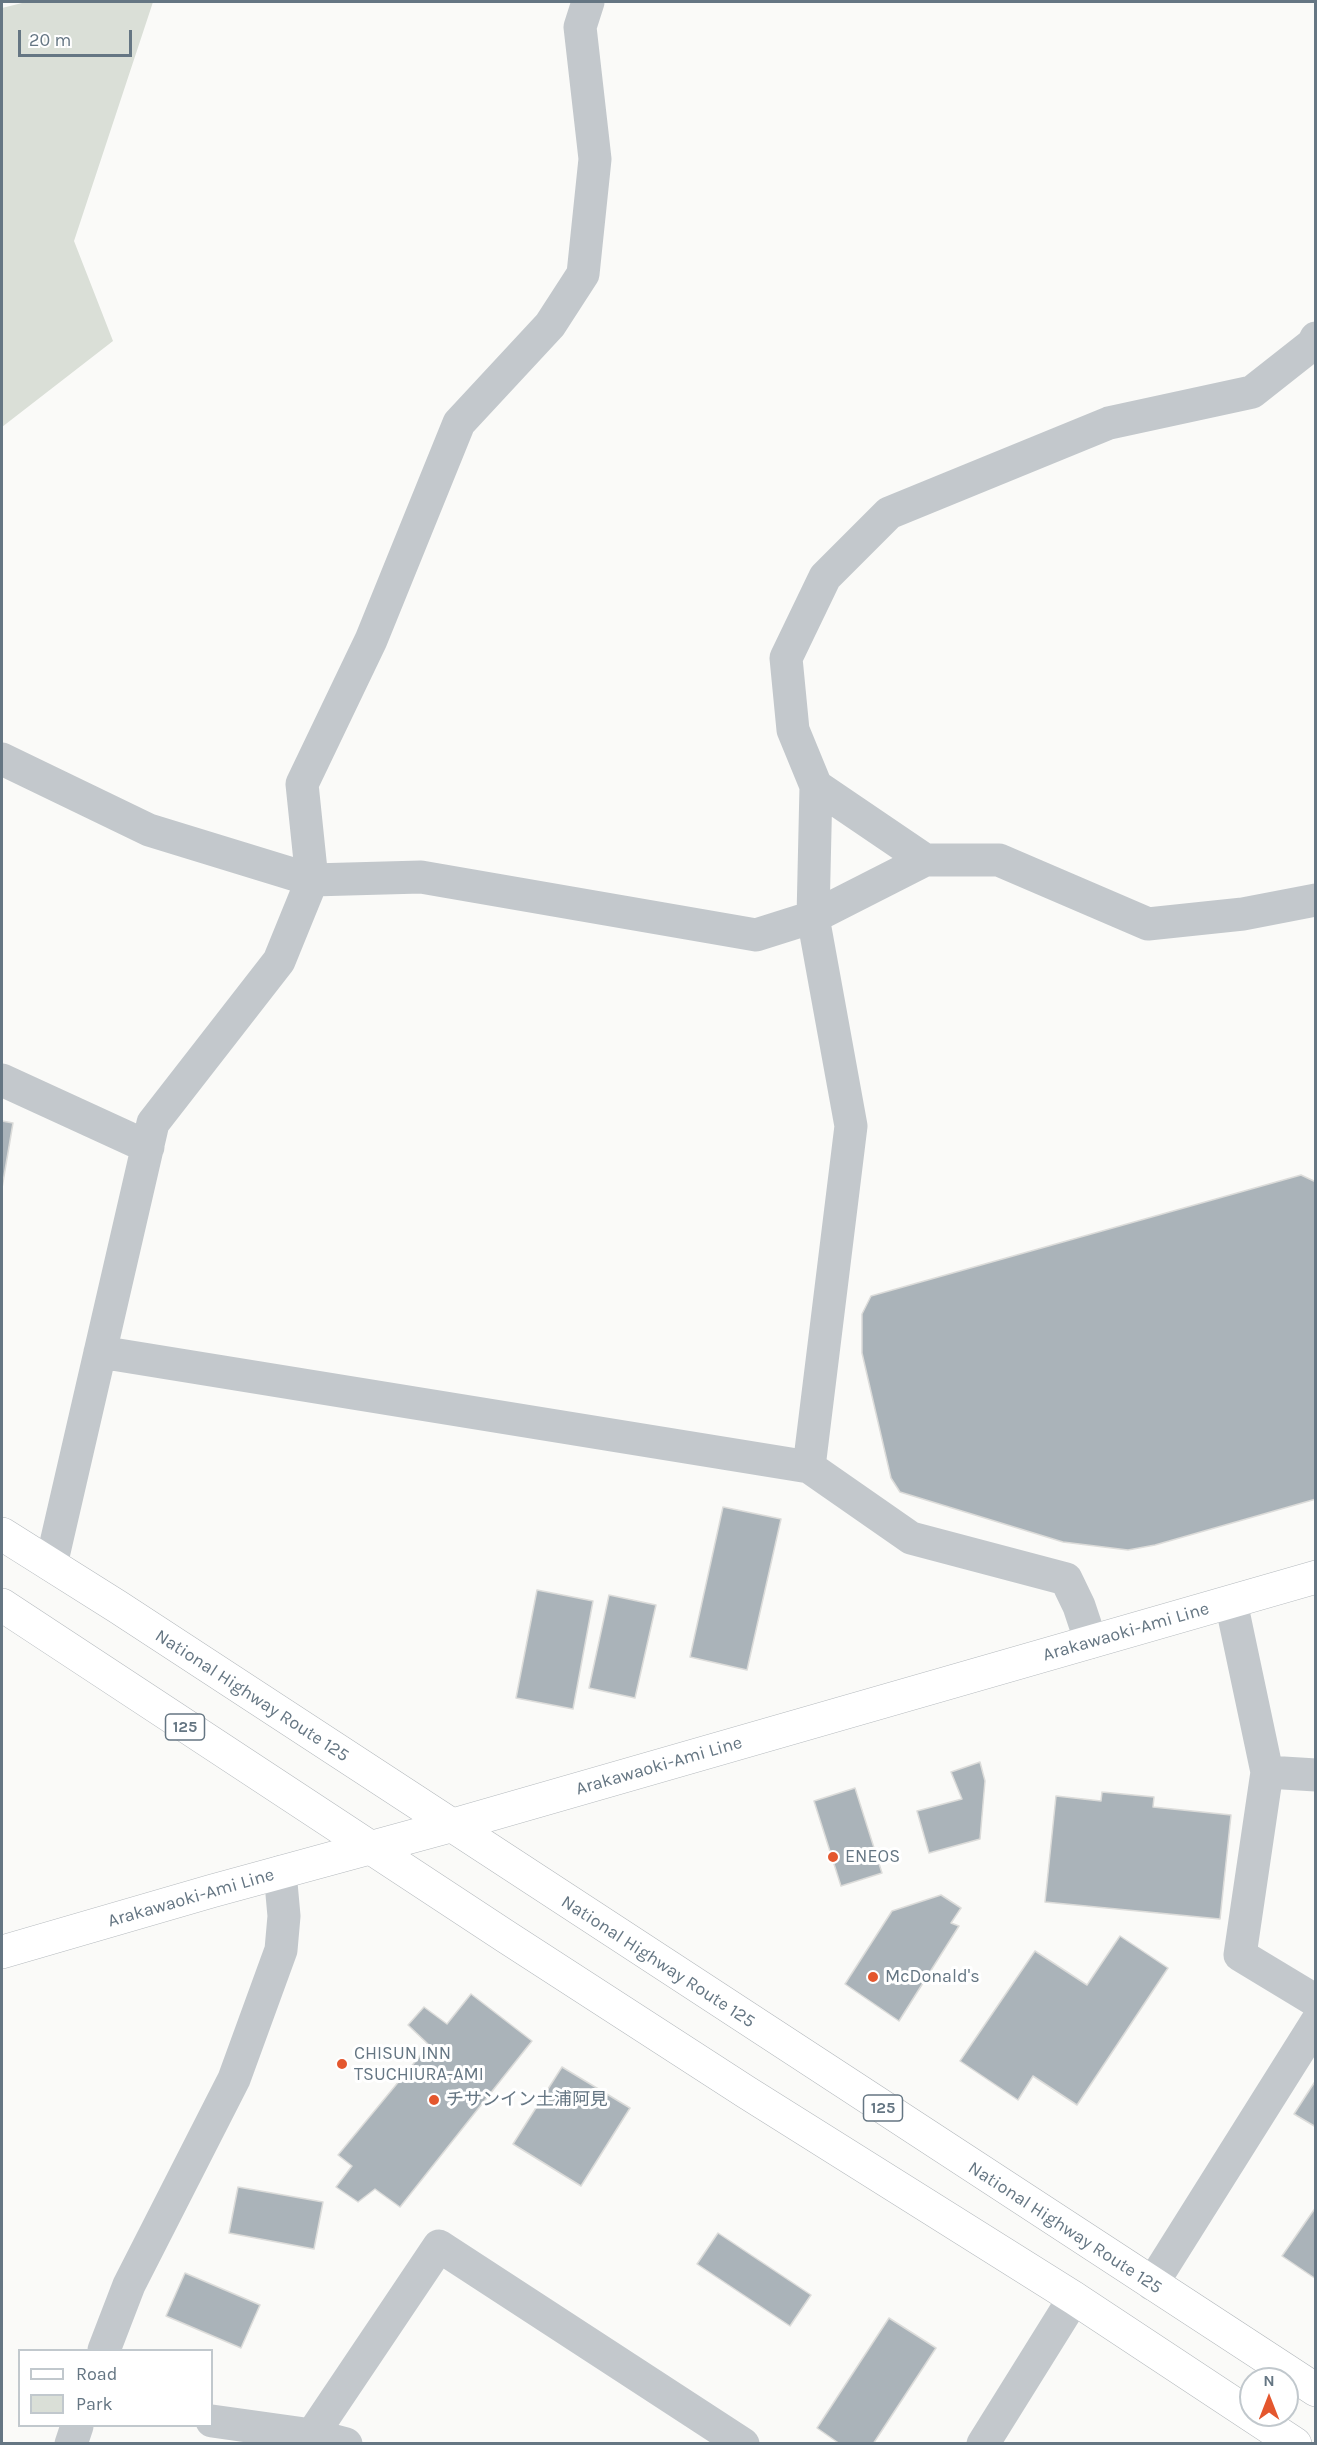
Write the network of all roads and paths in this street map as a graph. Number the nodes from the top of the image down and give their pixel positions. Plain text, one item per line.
1 (588, 2) edge
2 (1316, 338) edge
3 (2, 759) edge
4 (816, 786) junction
5 (925, 860) junction
6 (312, 880) junction
7 (1316, 900) edge
8 (813, 917) junction
9 (2, 1080) edge
10 (148, 1147) junction
11 (100, 1352) junction
12 (809, 1467) junction
13 (2, 1534) edge
14 (51, 1565) junction
15 (1316, 1577) edge
16 (1230, 1602) junction
17 (2, 1605) edge
18 (1091, 1642) junction
19 (1267, 1772) junction
20 (1316, 1775) edge
21 (450, 1826) junction
22 (369, 1848) junction
23 (279, 1872) junction
24 (2, 1952) edge
25 (1316, 2001) edge
26 (1316, 2023) edge
27 (1152, 2284) junction
28 (1074, 2298) junction
29 (104, 2349) edge
30 (1316, 2390) edge
31 (1239, 2407) edge
32 (213, 2421) edge
33 (77, 2427) edge
34 (1269, 2427) edge
35 (312, 2435) junction
36 (71, 2444) edge
37 (346, 2444) edge
38 (743, 2444) edge
39 (983, 2444) edge
40 (1295, 2444) edge

1 - 6 street
2 - 4 street
3 - 6 street
4 - 5 street
4 - 8 street
5 - 7 street
5 - 8 street
6 - 8 street
6 - 10 street
8 - 12 street
9 - 10 street
10 - 11 street
11 - 12 street
11 - 14 street
12 - 18 street
13 - 14 main road, National Highway Route 125 / 125
14 - 21 main road, National Highway Route 125 / 125
15 - 16 main road, Arakawaoki-Ami Line
16 - 18 main road, Arakawaoki-Ami Line
16 - 19 street
17 - 22 main road, 125
18 - 21 main road, Arakawaoki-Ami Line
19 - 20 street
19 - 25 street
21 - 22 main road, Arakawaoki-Ami Line
21 - 27 main road, National Highway Route 125 / 125
22 - 23 main road, Arakawaoki-Ami Line
22 - 28 main road, 125
23 - 24 main road, Arakawaoki-Ami Line
23 - 29 street
26 - 27 street
27 - 30 main road, National Highway Route 125 / 125
28 - 31 main road, 125
28 - 39 street
32 - 35 street
33 - 36 street
34 - 40 main road, 125
35 - 37 street
35 - 38 street

